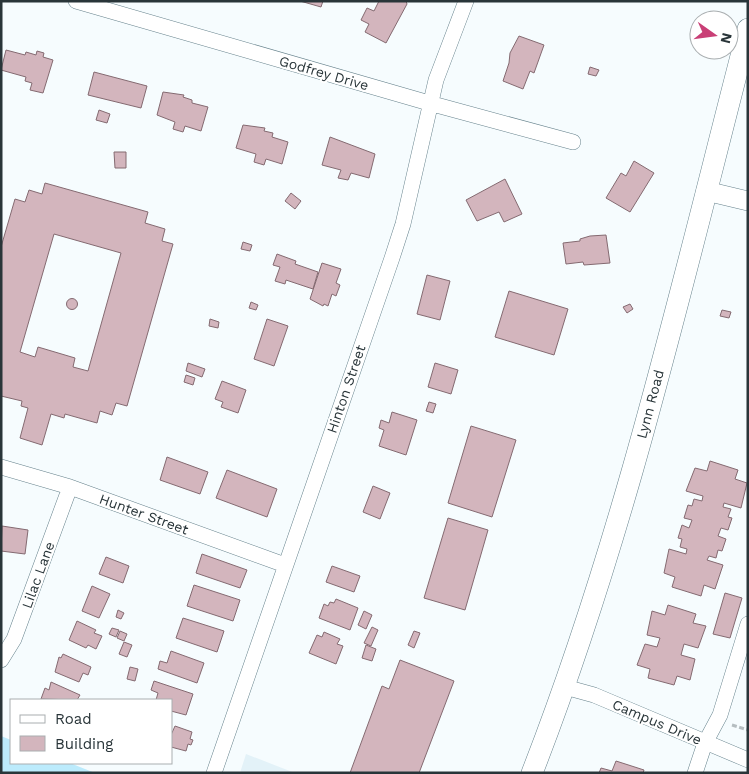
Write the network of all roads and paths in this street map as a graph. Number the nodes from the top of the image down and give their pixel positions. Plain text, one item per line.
1 (76, 1) edge
2 (466, 1) edge
3 (748, 30) edge
4 (429, 104) junction
5 (573, 142) dead end
6 (706, 191) junction
7 (748, 201) edge
8 (1, 466) edge
9 (70, 487) junction
10 (285, 565) junction
11 (748, 624) edge
12 (1, 660) edge
13 (565, 687) junction
14 (726, 723) dead end
15 (748, 730) edge
16 (705, 742) junction
17 (748, 760) edge
18 (214, 773) edge
19 (532, 773) edge
20 (695, 773) edge

1 - 4 street, Godfrey Drive
2 - 4 street, Hinton Street
3 - 6 main road, Lynn Road
4 - 5 street, Godfrey Drive
4 - 10 street, Hinton Street
6 - 7 street
6 - 13 main road, Lynn Road
8 - 9 street, Hunter Street
9 - 10 street, Hunter Street
9 - 12 street, Lilac Lane
10 - 18 street, Hinton Street
11 - 16 street
13 - 16 street, Campus Drive
13 - 19 main road, Lynn Road
14 - 15 path
16 - 17 street, Campus Drive
16 - 20 street

